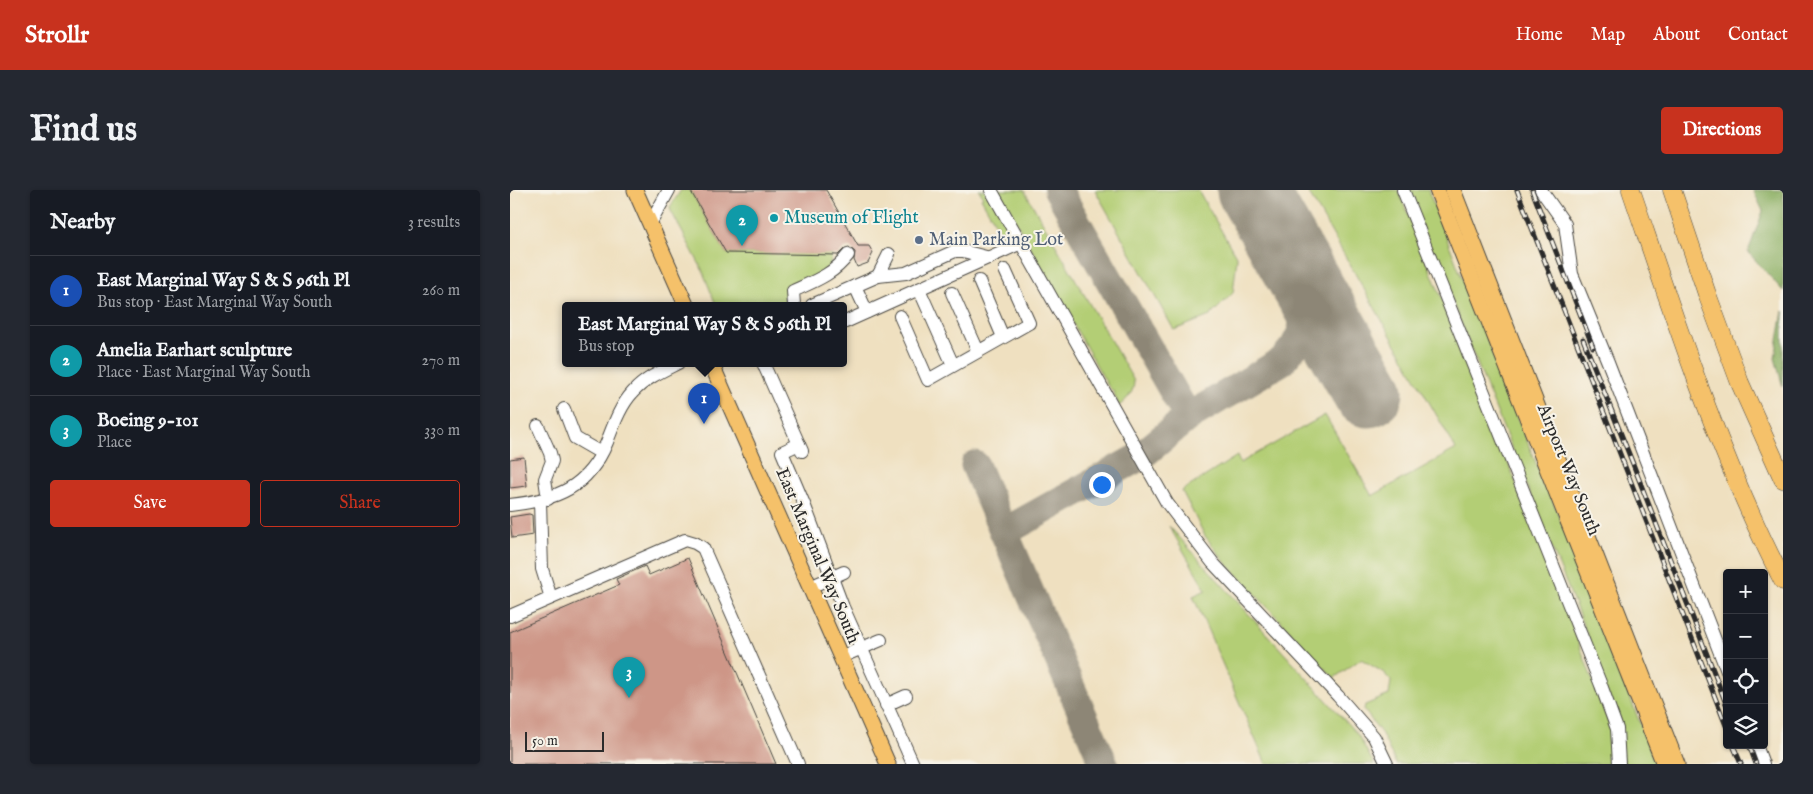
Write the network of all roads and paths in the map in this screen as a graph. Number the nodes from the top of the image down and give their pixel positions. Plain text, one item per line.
1 (635, 190) edge
2 (669, 190) edge
3 (991, 190) edge
4 (1403, 190) edge
5 (1437, 190) edge
6 (1453, 190) edge
7 (1541, 190) edge
8 (1631, 190) edge
9 (1672, 190) edge
10 (650, 224) junction
11 (1021, 243) junction
12 (889, 254) dead end
13 (848, 255) dead end
14 (990, 258) junction
15 (1005, 270) dead end
16 (878, 276) junction
17 (979, 281) dead end
18 (855, 286) junction
19 (920, 289) junction
20 (952, 293) dead end
21 (685, 302) edge
22 (794, 302) edge
23 (819, 302) edge
24 (867, 312) junction
25 (900, 316) dead end
26 (847, 321) edge
27 (1003, 337) junction
28 (978, 351) junction
29 (953, 365) junction
30 (670, 367) edge
31 (714, 367) edge
32 (765, 367) edge
33 (564, 409) dead end
34 (538, 426) dead end
35 (602, 453) junction
36 (1783, 479) edge
37 (544, 500) junction
38 (510, 505) edge
39 (838, 574) junction
40 (1783, 581) edge
41 (810, 587) junction
42 (551, 598) junction
43 (510, 616) edge
44 (881, 640) dead end
45 (861, 648) junction
46 (841, 657) junction
47 (1723, 661) edge
48 (906, 696) dead end
49 (886, 705) junction
50 (1757, 749) edge
51 (798, 764) edge
52 (888, 764) edge
53 (913, 764) edge
54 (1387, 764) edge
55 (1619, 764) edge
56 (1664, 764) edge
57 (1677, 764) edge
58 (1763, 764) edge

1 - 10 main road
2 - 10 street
3 - 11 street
4 - 55 street
5 - 56 main road, Airport Way South
6 - 57 main road, Airport Way South
7 - 47 street
8 - 40 highway
9 - 36 highway
10 - 21 main road
11 - 14 street
11 - 54 street
12 - 16 street
13 - 22 street
14 - 16 street
14 - 19 street
15 - 27 street
16 - 18 street
17 - 27 street
18 - 23 street
18 - 24 street
19 - 24 street
19 - 29 street
20 - 28 street
24 - 26 street
25 - 29 street
27 - 28 street
28 - 29 street
30 - 35 street
31 - 41 main road, East Marginal Way South
32 - 39 street
33 - 35 street
34 - 37 street
35 - 37 street
37 - 38 street
37 - 42 street
39 - 41 street
39 - 45 street
41 - 46 main road, East Marginal Way South
42 - 43 street
42 - 51 street
44 - 45 street
45 - 46 street
45 - 49 street
46 - 52 main road, East Marginal Way South
48 - 49 street
49 - 53 street
50 - 58 street

